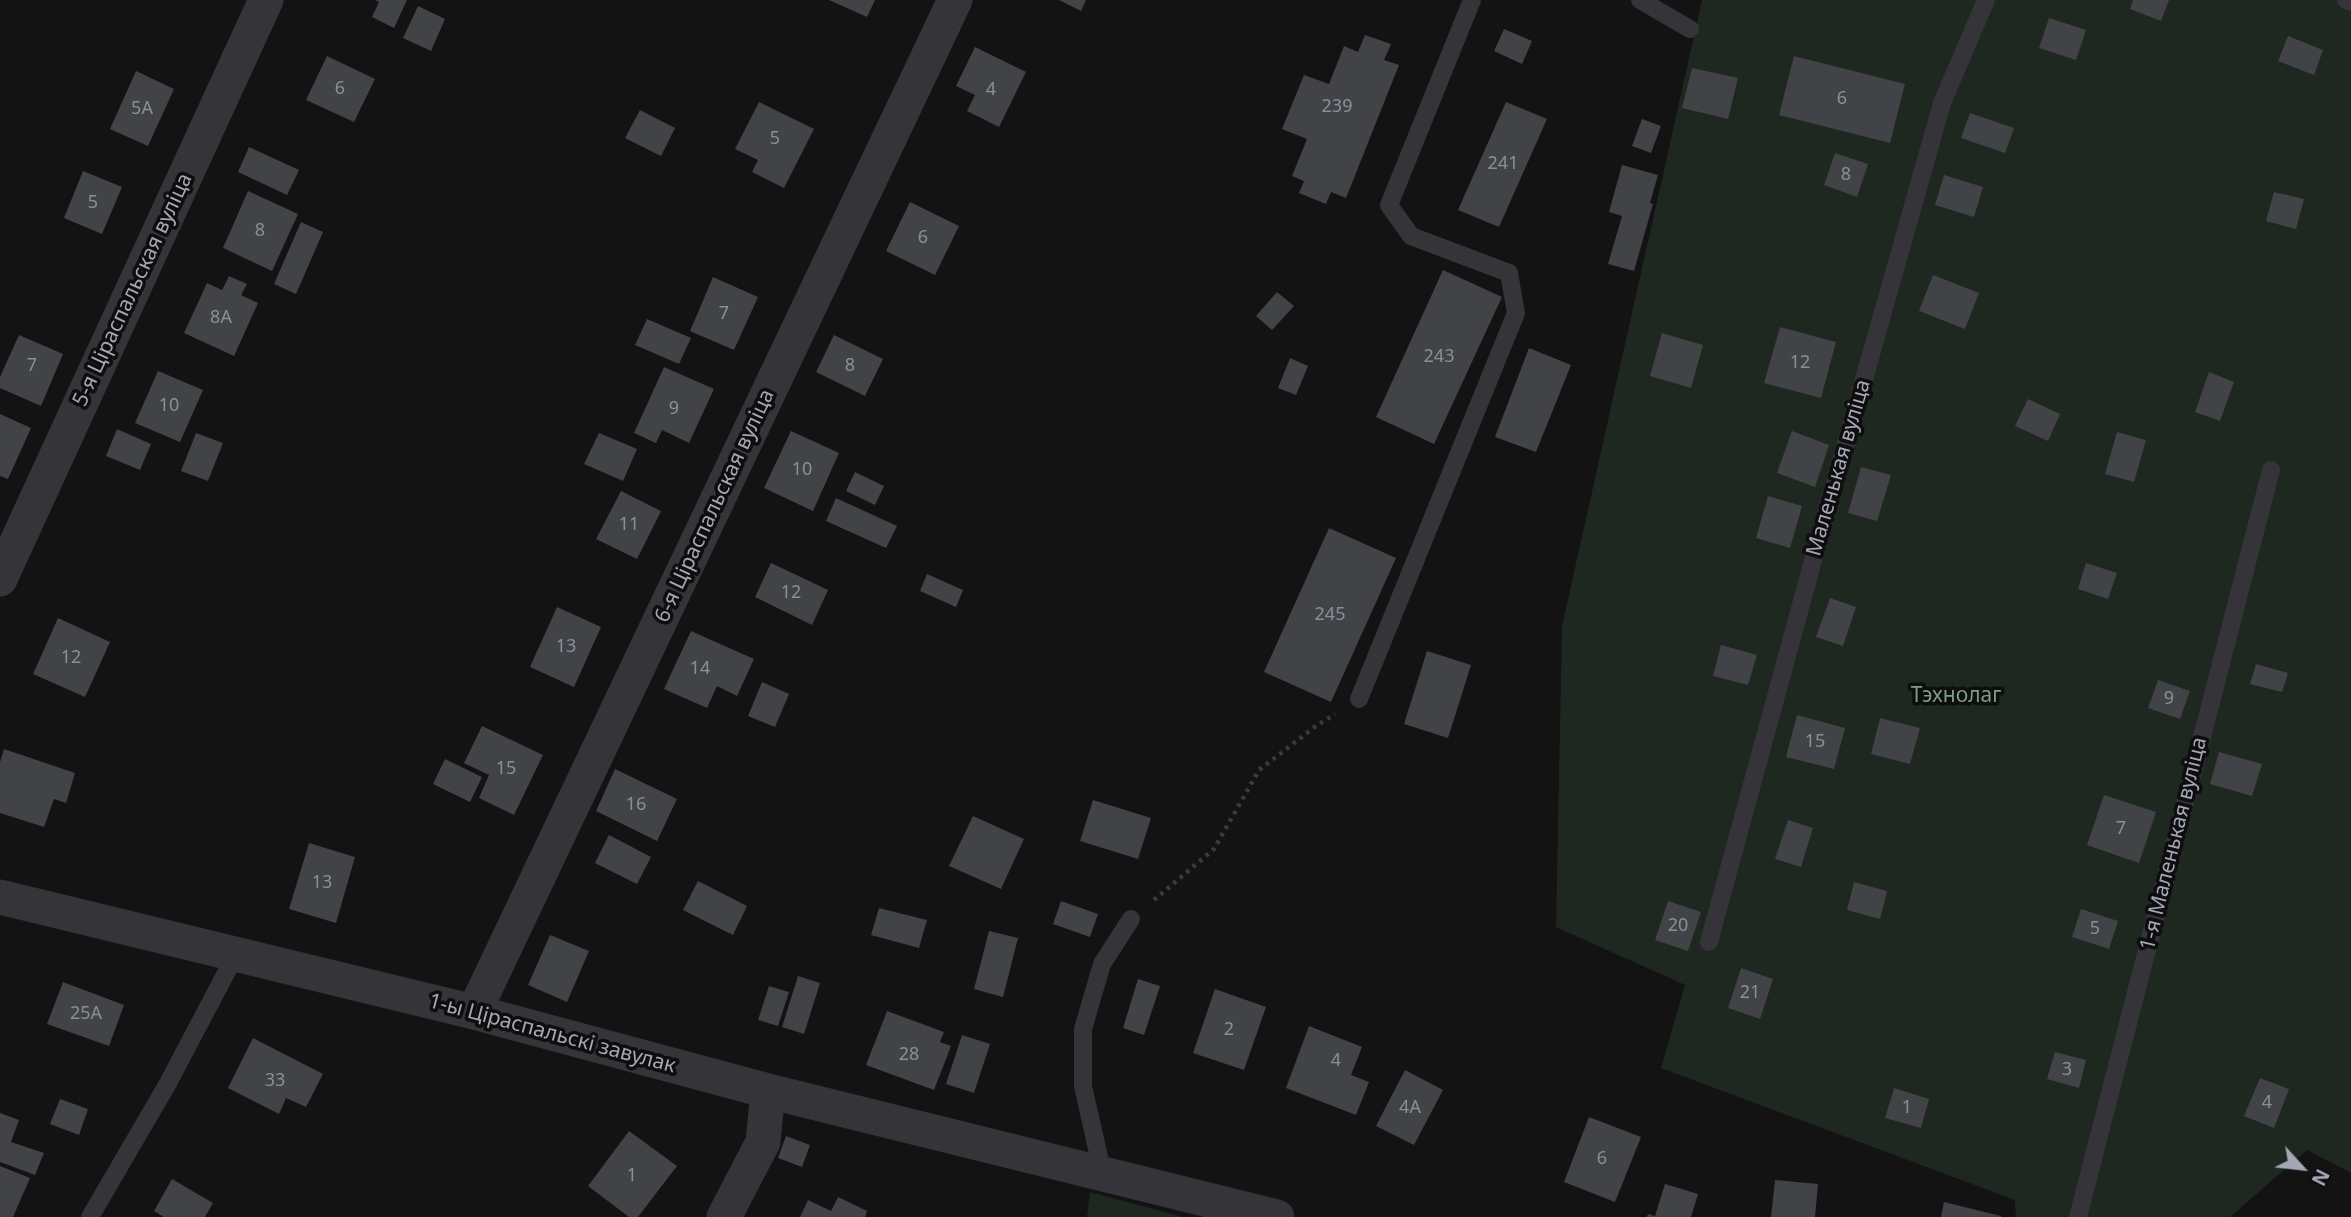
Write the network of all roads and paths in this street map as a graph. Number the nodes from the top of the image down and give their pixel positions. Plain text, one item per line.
1 (266, 0) edge
2 (955, 0) edge
3 (1472, 0) edge
4 (1640, 0) edge
5 (1986, 0) edge
6 (2346, 0) edge
7 (2351, 2) edge
8 (1690, 29) dead end
9 (2271, 470) dead end
10 (0, 579) edge
11 (1359, 699) joint
12 (0, 897) edge
13 (1131, 919) joint
14 (1709, 942) dead end
15 (235, 956) junction
16 (474, 1012) junction
17 (768, 1091) junction
18 (1103, 1175) junction
19 (90, 1217) edge
20 (724, 1217) edge
21 (1277, 1217) edge
22 (2078, 1217) edge

1 - 10 street, 5-я Ціраспальская вуліца
2 - 16 street, 6-я Ціраспальская вуліца
3 - 11 lane
4 - 8 lane
5 - 14 lane, Маленькая вуліца
6 - 7 lane
9 - 22 lane, 1-я Маленькая вуліца
11 - 13 path
12 - 15 street, 1-ы Ціраспальскі завулак
13 - 18 lane
15 - 16 street, 1-ы Ціраспальскі завулак
15 - 19 lane
16 - 17 street, 1-ы Ціраспальскі завулак
17 - 18 street, 1-ы Ціраспальскі завулак
17 - 20 street
18 - 21 street, 1-ы Ціраспальскі завулак

